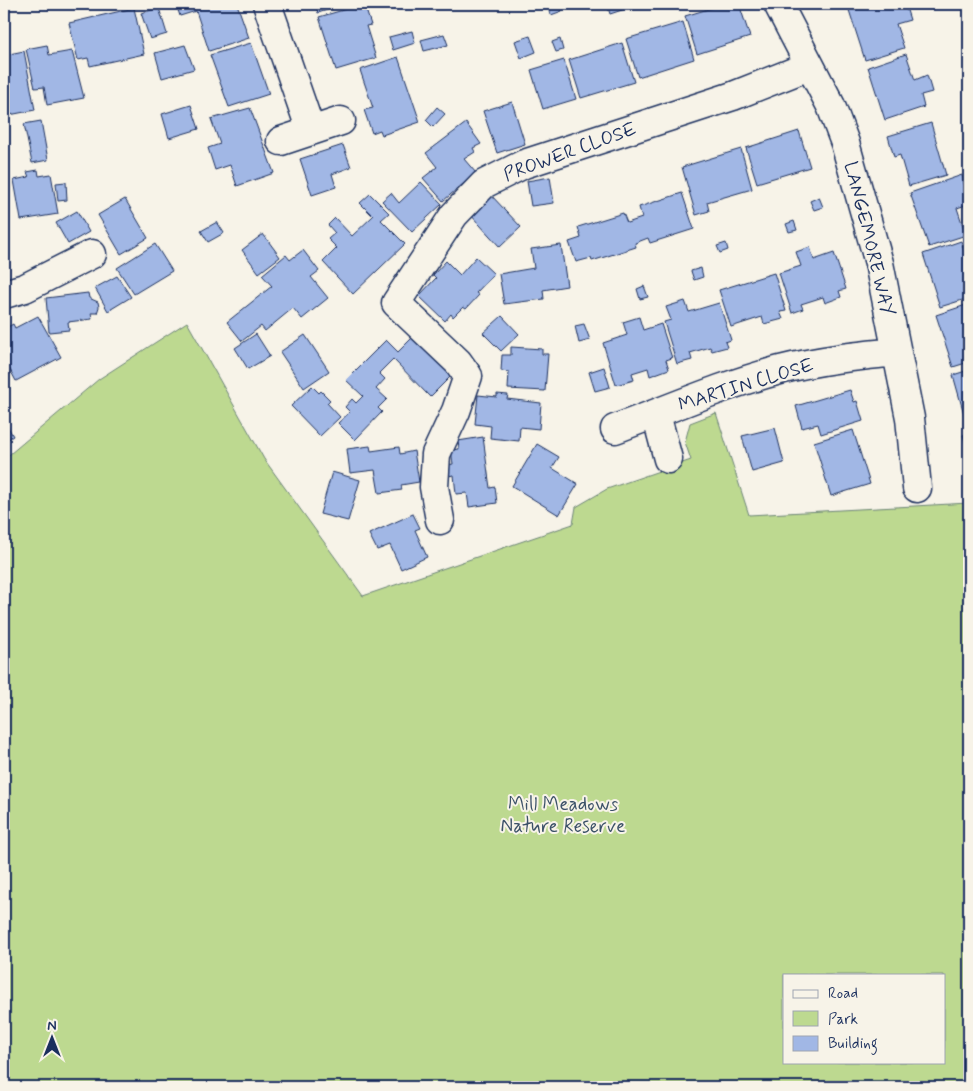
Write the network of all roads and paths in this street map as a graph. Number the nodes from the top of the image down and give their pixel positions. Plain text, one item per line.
1 (267, 4) edge
2 (778, 4) edge
3 (810, 66) junction
4 (341, 121) dead end
5 (311, 132) junction
6 (281, 141) dead end
7 (92, 254) dead end
8 (4, 294) edge
9 (896, 352) junction
10 (656, 414) junction
11 (615, 429) dead end
12 (668, 459) dead end
13 (917, 488) dead end
14 (440, 520) dead end

1 - 5 street
2 - 3 street, LANGEMORE WAY
3 - 9 street, LANGEMORE WAY
3 - 14 street, PROWER CLOSE
4 - 5 street
5 - 6 street
7 - 8 street
9 - 10 street, MARTIN CLOSE
9 - 13 street, LANGEMORE WAY
10 - 11 street, MARTIN CLOSE
10 - 12 street, MARTIN CLOSE

